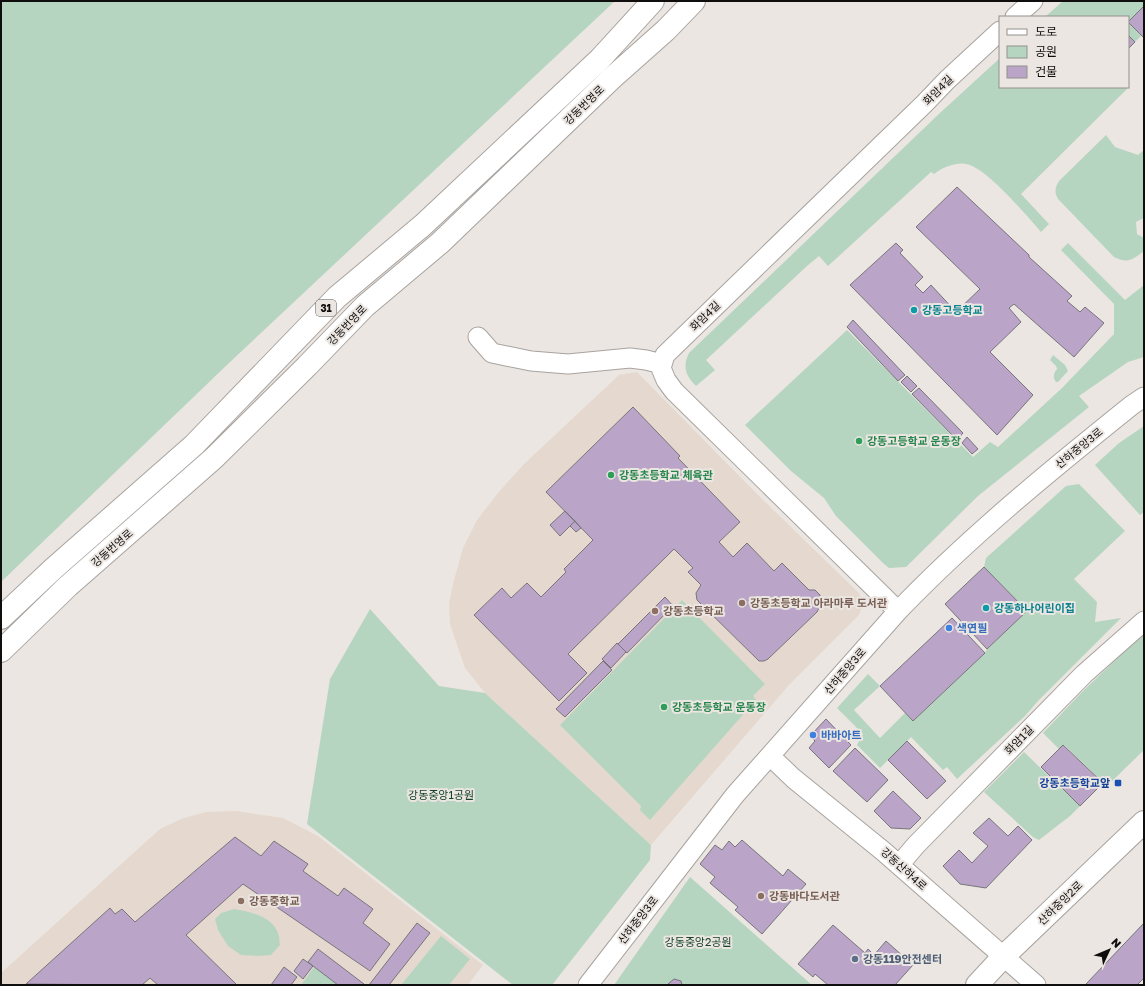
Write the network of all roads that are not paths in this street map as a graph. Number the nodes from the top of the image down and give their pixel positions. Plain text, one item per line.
1 (653, 1) edge
2 (694, 1) edge
3 (1033, 1) edge
4 (1017, 16) edge
5 (999, 32) edge
6 (478, 337) dead end
7 (662, 364) junction
8 (1144, 397) edge
9 (898, 611) junction
10 (1, 618) edge
11 (1144, 621) edge
12 (1, 651) edge
13 (770, 756) junction
14 (1144, 822) edge
15 (899, 865) junction
16 (1003, 957) junction
17 (588, 985) edge
18 (977, 985) edge
19 (1036, 985) edge

1 - 10 main road, 강동번영로 / 31
2 - 12 main road, 강동번영로
3 - 4 street
5 - 7 street, 화암4길
6 - 7 street
7 - 9 street
8 - 9 street, 산하중앙3로
9 - 13 street, 산하중앙3로
11 - 15 street, 화암1길
13 - 15 street, 강동산하4로
13 - 17 street, 산하중앙3로
14 - 16 main road, 산하중앙2로
15 - 16 street, 강동산하4로
16 - 18 main road, 산하중앙2로
16 - 19 street, 강동산하4로

